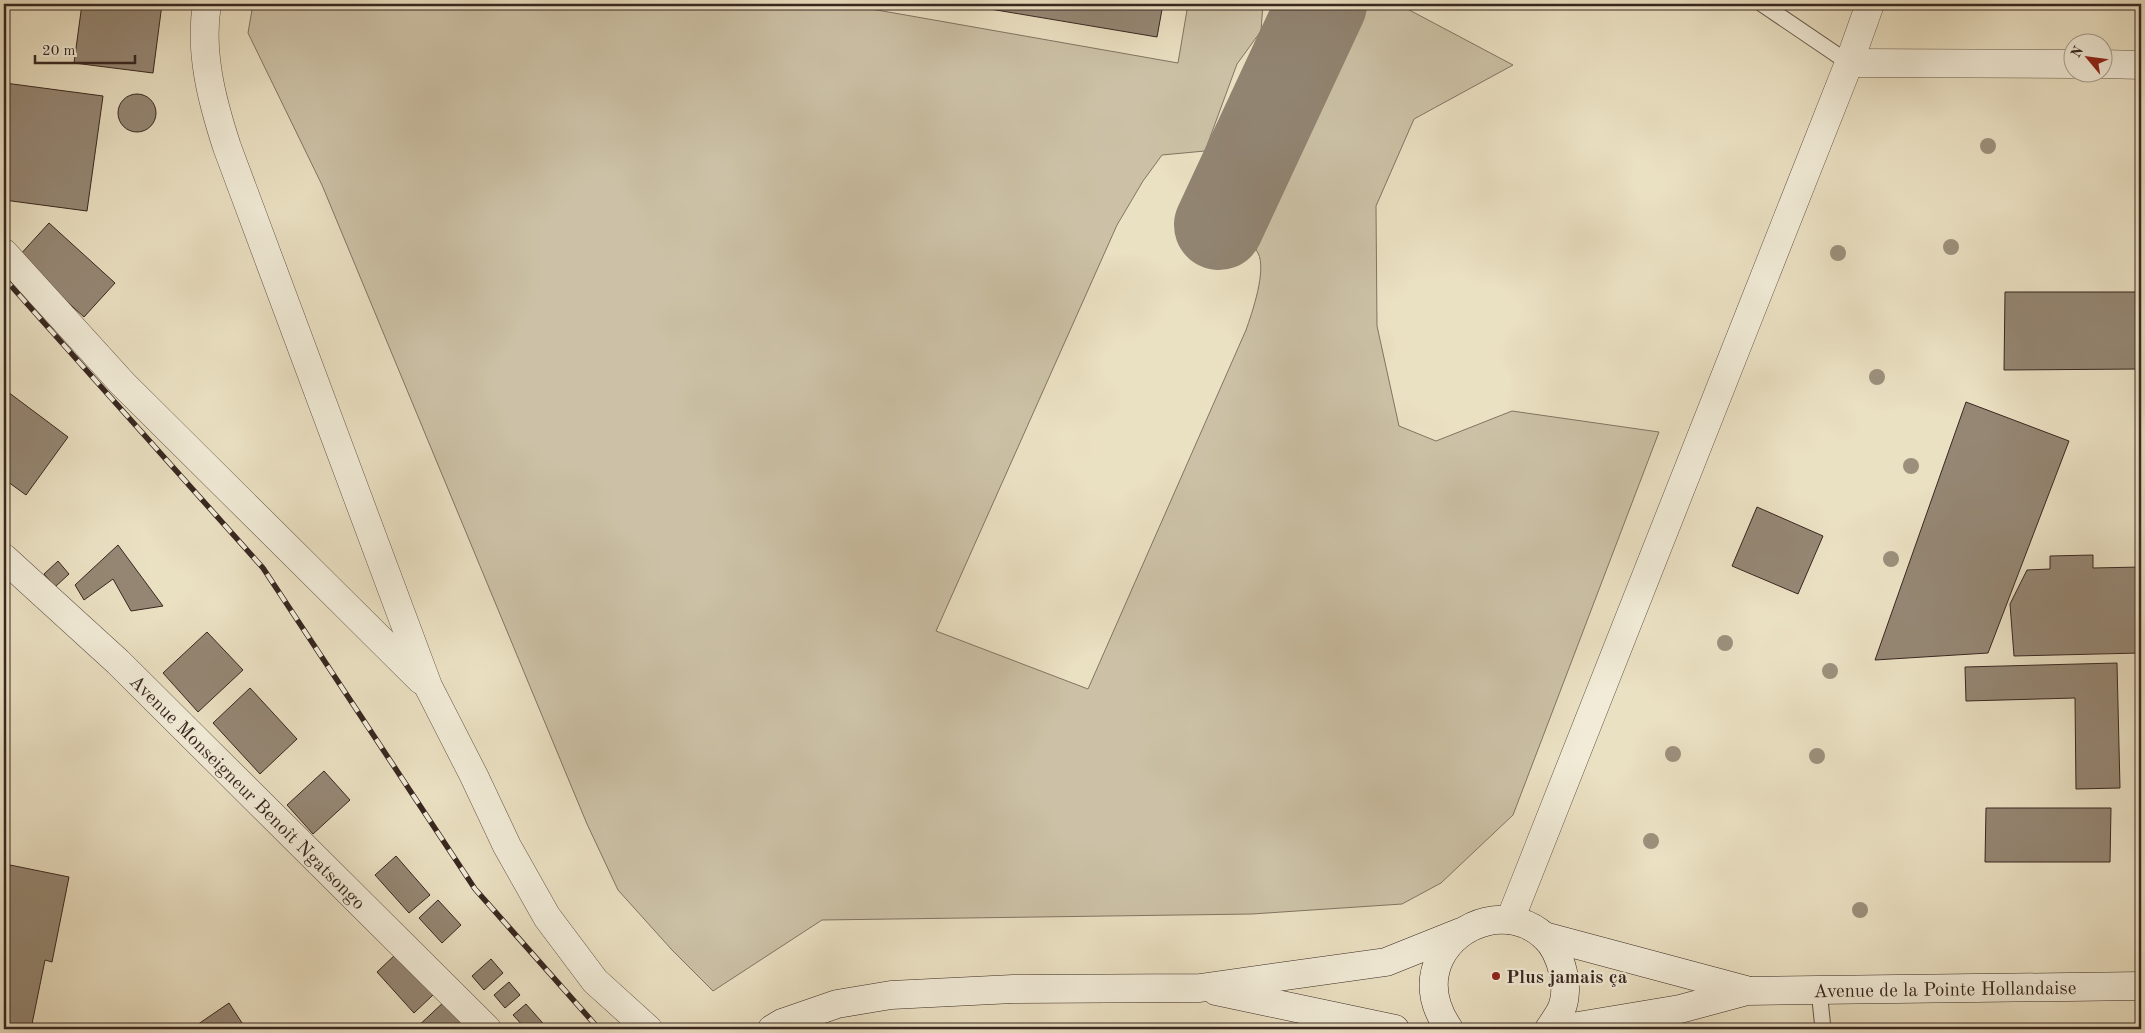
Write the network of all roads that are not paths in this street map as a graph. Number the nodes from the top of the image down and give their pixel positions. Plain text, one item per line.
1 (207, 4) edge
2 (1762, 4) edge
3 (1870, 4) edge
4 (1849, 63) junction
5 (2062, 64) edge
6 (2112, 64) edge
7 (2141, 65) edge
8 (4, 253) edge
9 (4, 558) edge
10 (428, 686) junction
11 (1510, 920) junction
12 (1461, 932) junction
13 (1544, 936) junction
14 (2141, 986) edge
15 (1200, 988) junction
16 (1819, 990) junction
17 (1747, 991) junction
18 (487, 1029) edge
19 (648, 1029) edge
20 (772, 1029) edge
21 (1395, 1029) edge
22 (1448, 1029) edge
23 (1549, 1029) edge
24 (1560, 1029) edge
25 (1823, 1029) edge

1 - 10 street
2 - 4 lane
3 - 4 street
4 - 5 street
4 - 11 street
6 - 7 street
8 - 10 street
9 - 18 street, Avenue Monseigneur Benoît Ngatsongo
10 - 19 street
11 - 12 street
11 - 13 street
12 - 15 street
12 - 22 street
13 - 17 street
13 - 23 street
14 - 16 street, Avenue de la Pointe Hollandaise
15 - 20 street
15 - 21 street
16 - 17 street, Avenue de la Pointe Hollandaise
16 - 25 lane
17 - 24 street

